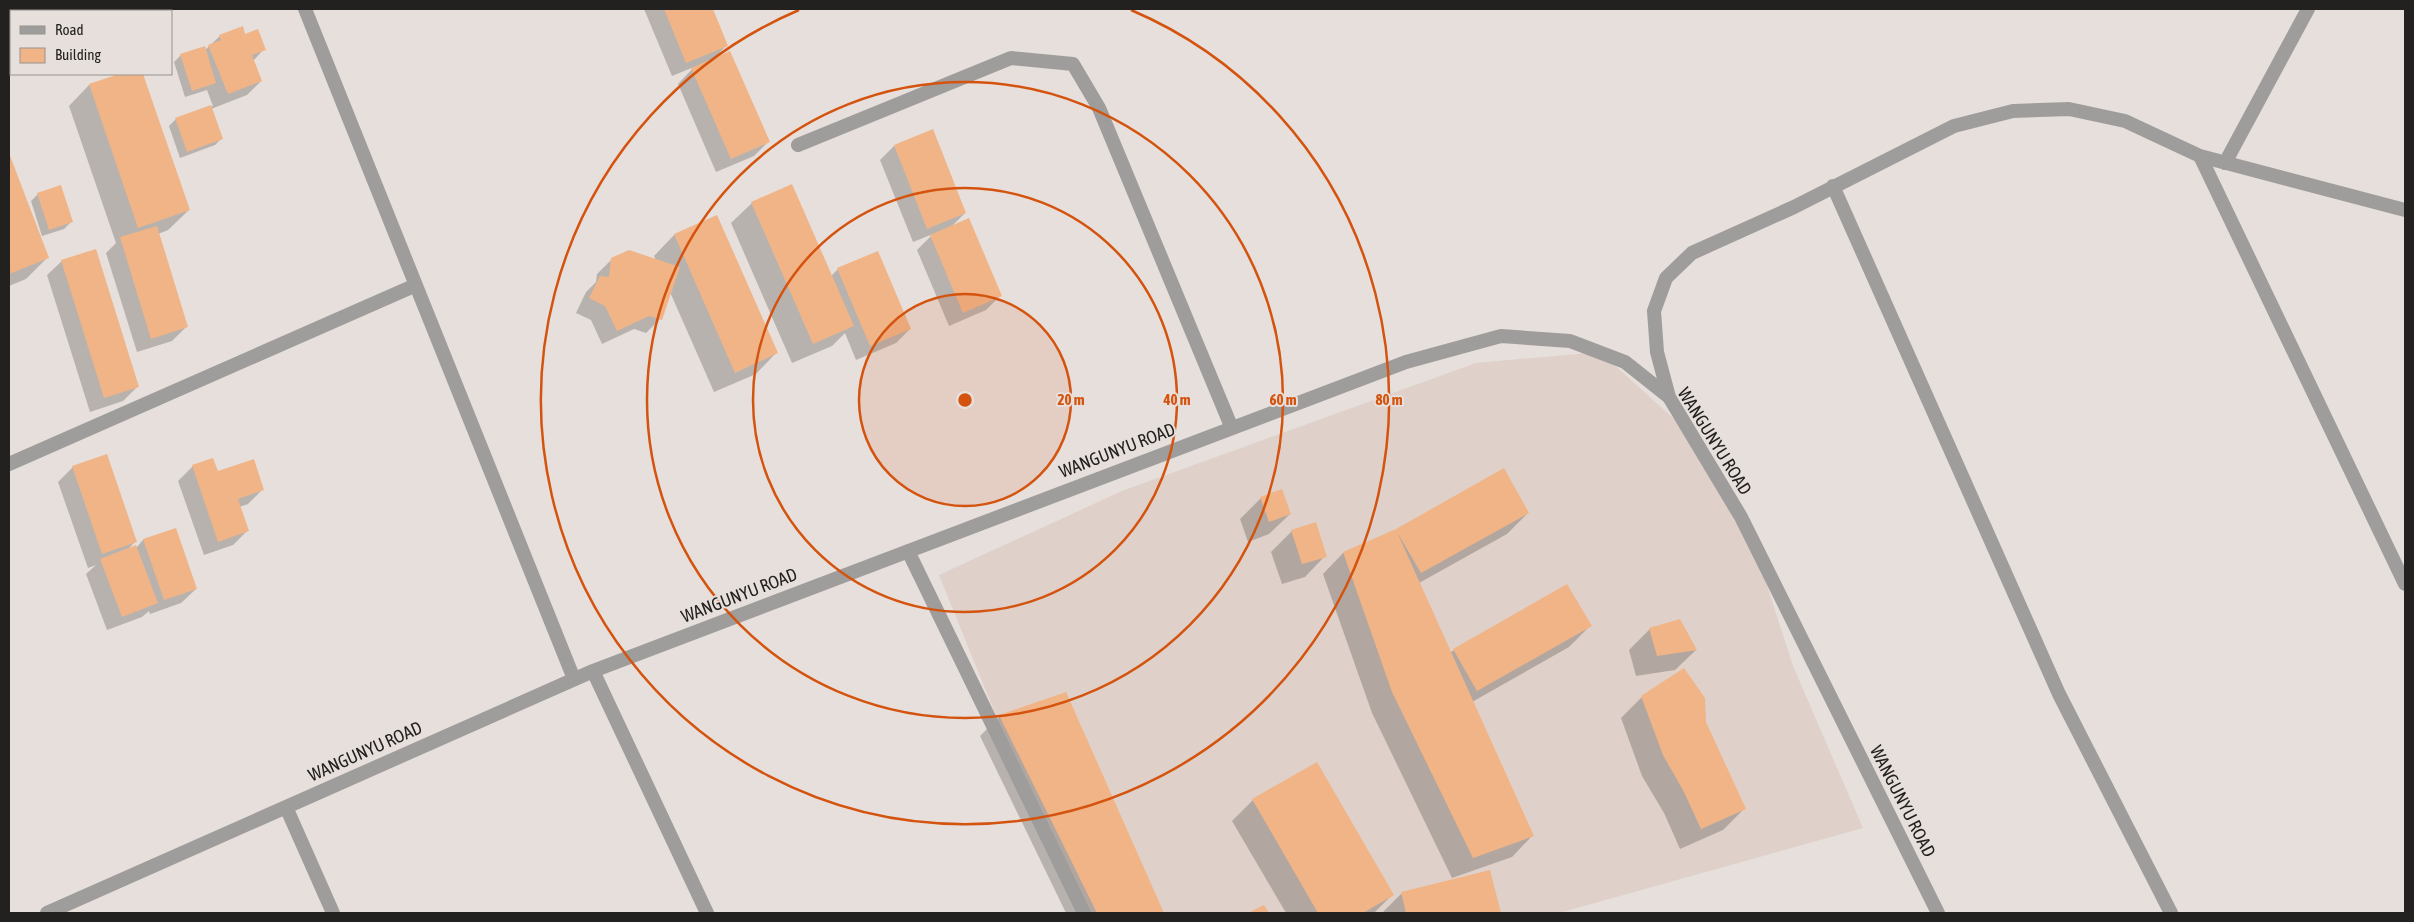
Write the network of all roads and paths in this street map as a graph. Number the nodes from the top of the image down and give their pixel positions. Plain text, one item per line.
1 (305, 9) edge
2 (2308, 9) edge
3 (798, 145) dead end
4 (2200, 156) junction
5 (2225, 163) junction
6 (1833, 186) junction
7 (2405, 210) edge
8 (416, 285) junction
9 (1669, 397) junction
10 (1231, 426) junction
11 (9, 464) edge
12 (908, 551) junction
13 (2405, 584) edge
14 (593, 671) junction
15 (574, 679) junction
16 (286, 807) junction
17 (47, 913) edge
18 (333, 913) edge
19 (707, 913) edge
20 (1084, 913) edge
21 (1938, 913) edge
22 (2171, 913) edge

1 - 8 street
2 - 5 street
3 - 10 street
4 - 5 street
4 - 6 street
4 - 13 street
5 - 7 street
6 - 9 street
6 - 22 street
8 - 11 street
8 - 15 street
9 - 10 street, WANGUNYU ROAD
9 - 21 street, WANGUNYU ROAD
10 - 12 street, WANGUNYU ROAD
12 - 14 street, WANGUNYU ROAD
12 - 20 street
14 - 15 street, WANGUNYU ROAD
14 - 19 street
15 - 16 street, WANGUNYU ROAD
16 - 17 street, WANGUNYU ROAD
16 - 18 street

